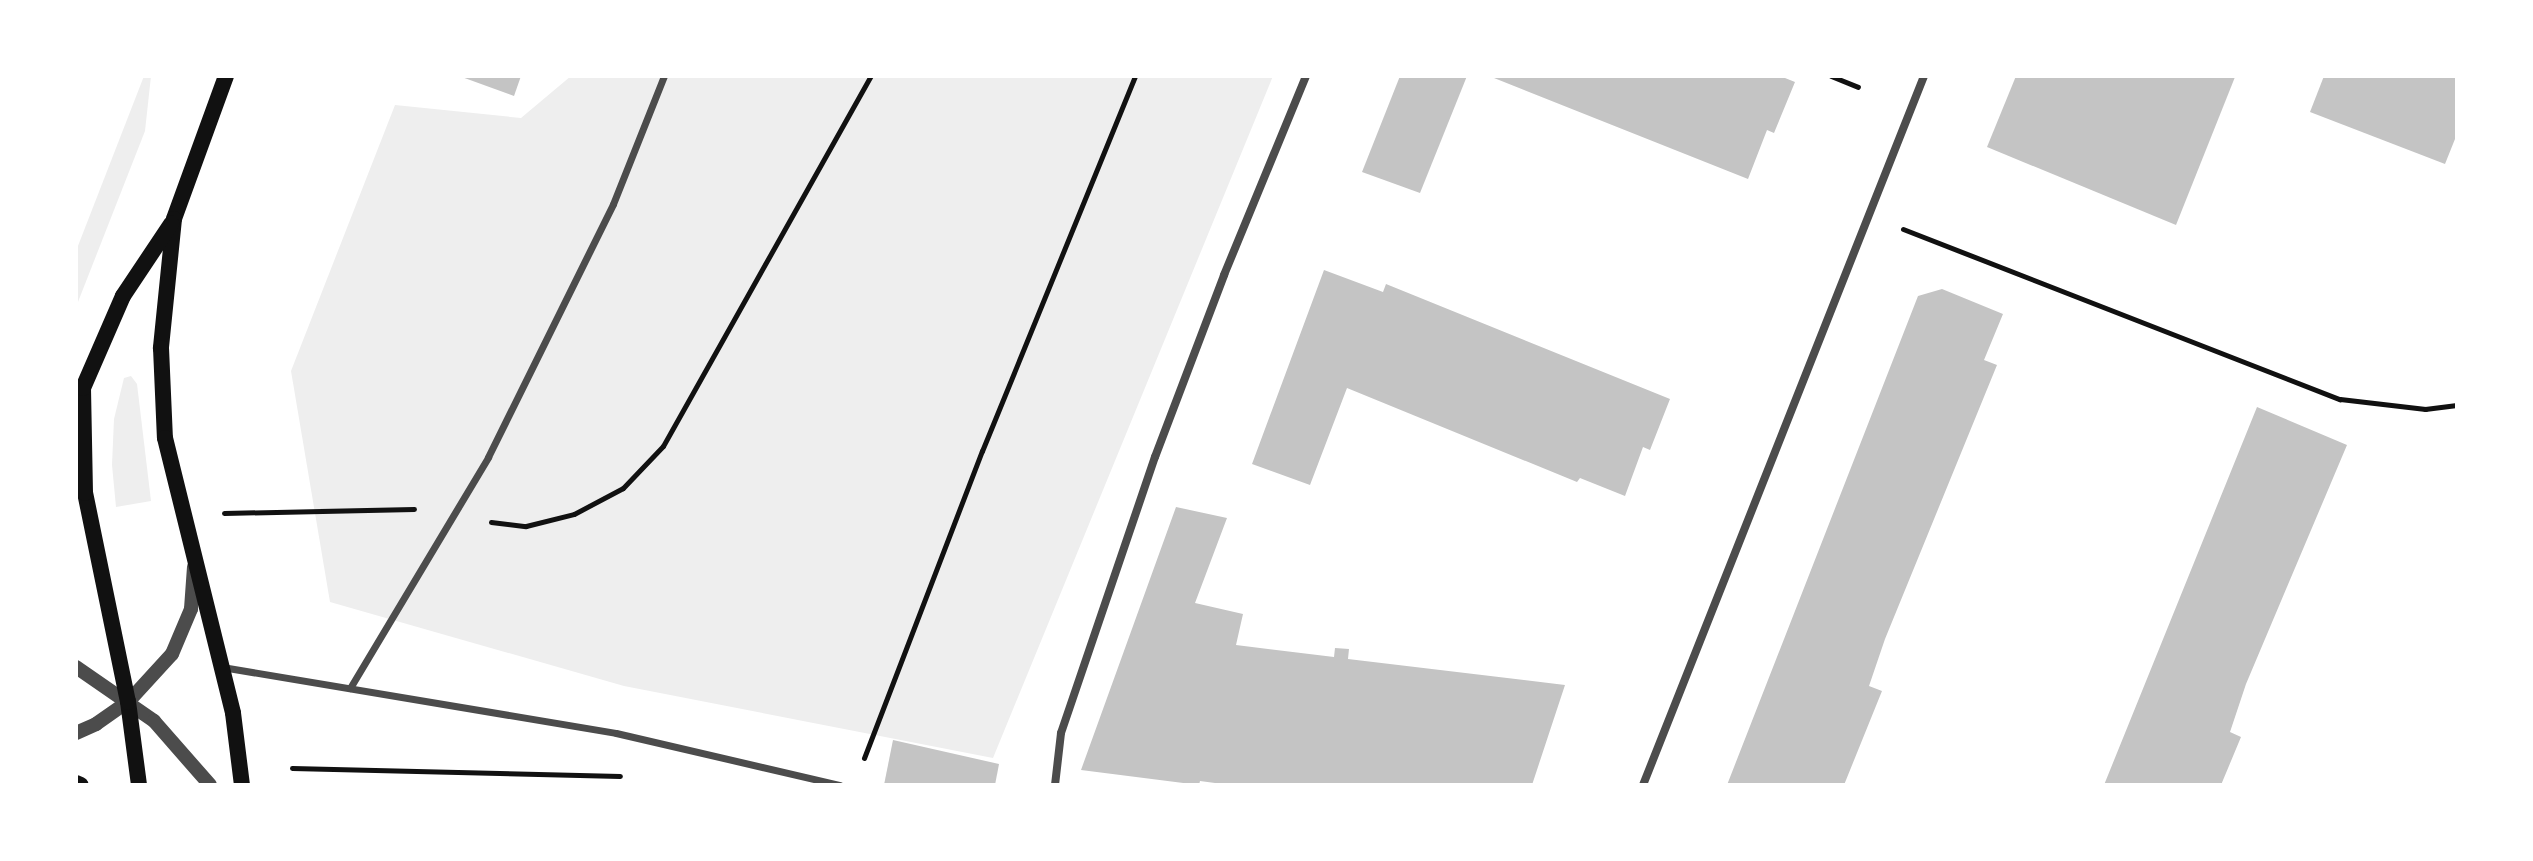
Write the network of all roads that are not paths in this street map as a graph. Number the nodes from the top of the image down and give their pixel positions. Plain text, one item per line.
1 (226, 76) edge
2 (664, 76) edge
3 (1306, 76) edge
4 (1924, 76) edge
5 (174, 219) junction
6 (80, 395) edge
7 (194, 563) junction
8 (76, 667) edge
9 (222, 667) junction
10 (350, 688) junction
11 (128, 702) junction
12 (76, 733) edge
13 (139, 785) edge
14 (210, 785) edge
15 (242, 785) edge
16 (840, 785) edge
17 (1055, 785) edge
18 (1643, 785) edge

1 - 5 main road
2 - 10 street
3 - 17 street
4 - 18 street
5 - 6 main road
5 - 7 main road
6 - 11 main road
7 - 9 main road
7 - 11 street
8 - 11 street
9 - 10 street
9 - 15 main road
10 - 16 street
11 - 12 street
11 - 13 main road
11 - 14 street

